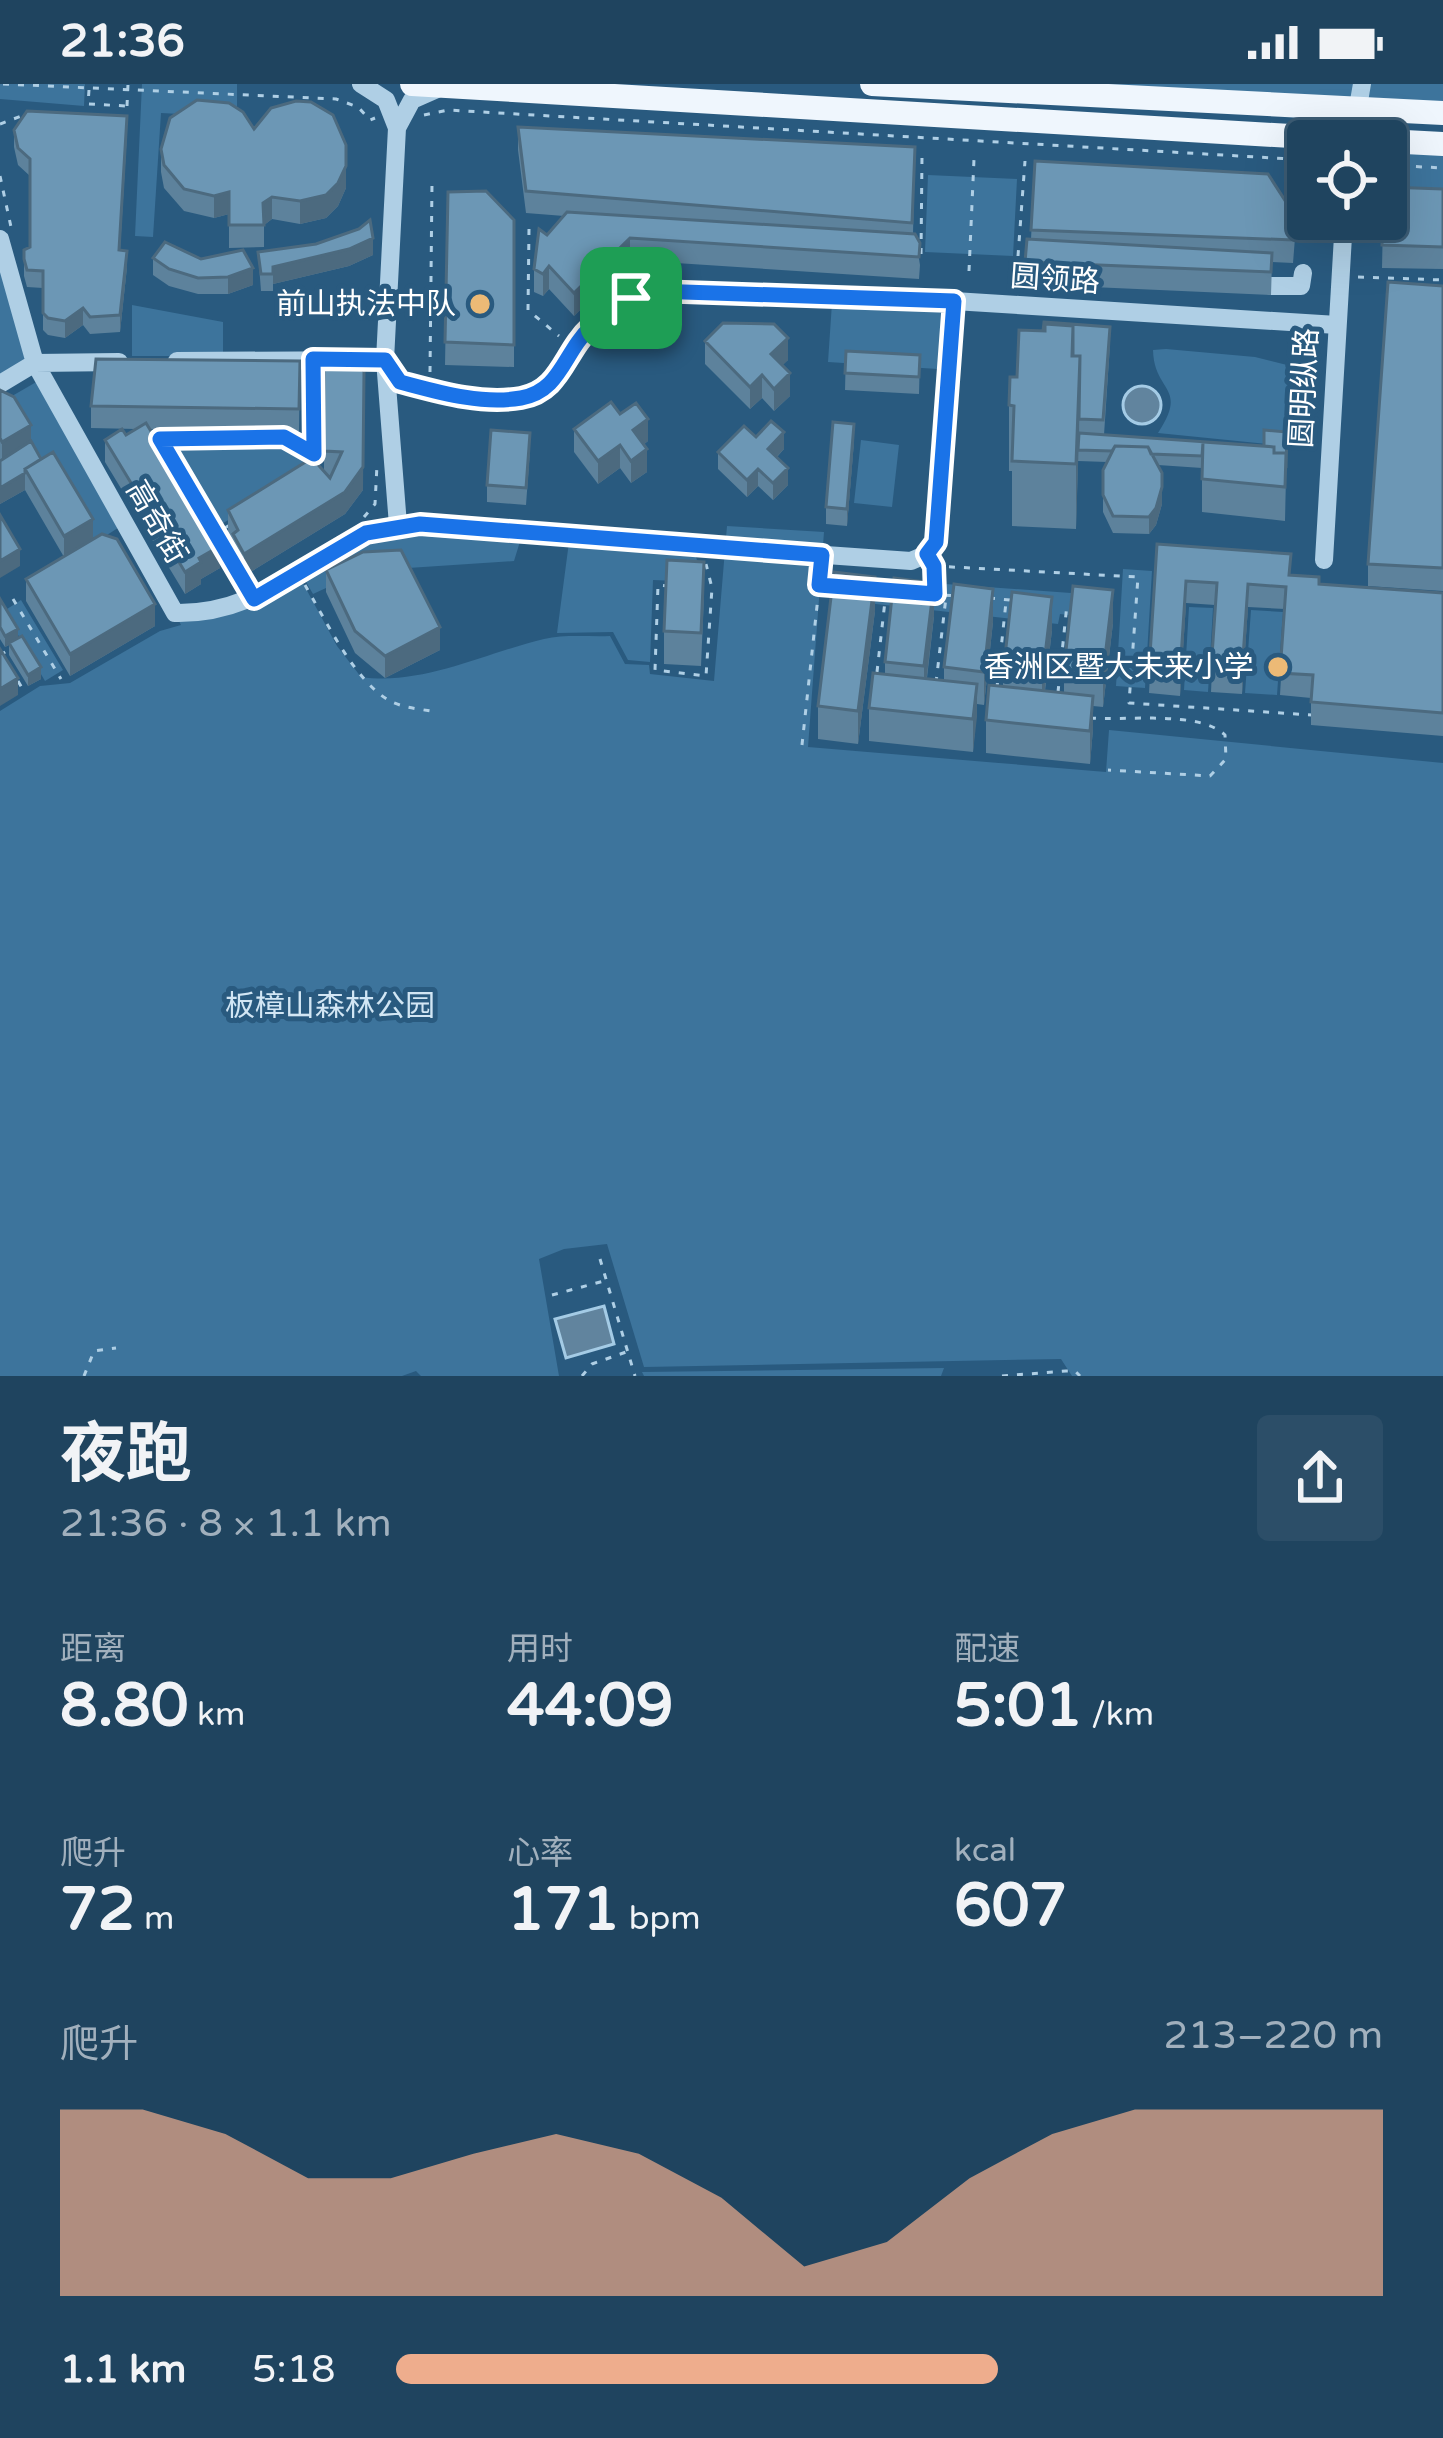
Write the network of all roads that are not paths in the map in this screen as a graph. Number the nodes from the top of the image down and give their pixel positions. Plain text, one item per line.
1 (362, 84) edge
2 (412, 84) edge
3 (872, 84) edge
4 (451, 86) edge
5 (1076, 89) edge
6 (1360, 97) edge
7 (1443, 113) edge
8 (397, 116) junction
9 (1287, 137) edge
10 (1407, 142) edge
11 (1443, 144) edge
12 (7, 239) edge
13 (1343, 240) edge
14 (1303, 273) dead end
15 (1271, 286) edge
16 (954, 301) junction
17 (1337, 325) junction
18 (385, 360) junction
19 (142, 361) edge
20 (164, 361) edge
21 (35, 363) junction
22 (0, 384) edge
23 (398, 525) junction
24 (1324, 560) dead end

1 - 8 lane
2 - 4 main road
3 - 5 main road
4 - 8 lane
4 - 9 main road
5 - 6 main road
6 - 7 main road
8 - 18 lane
10 - 11 main road
12 - 21 lane, 高奇街
13 - 17 lane, 圆明纵路
14 - 15 lane
16 - 17 lane, 圆领路
16 - 18 lane, 圆领路
16 - 23 lane, 高奇街
17 - 24 lane, 圆明纵路
18 - 20 lane
18 - 23 lane
19 - 21 lane
21 - 22 lane
21 - 23 lane, 高奇街

